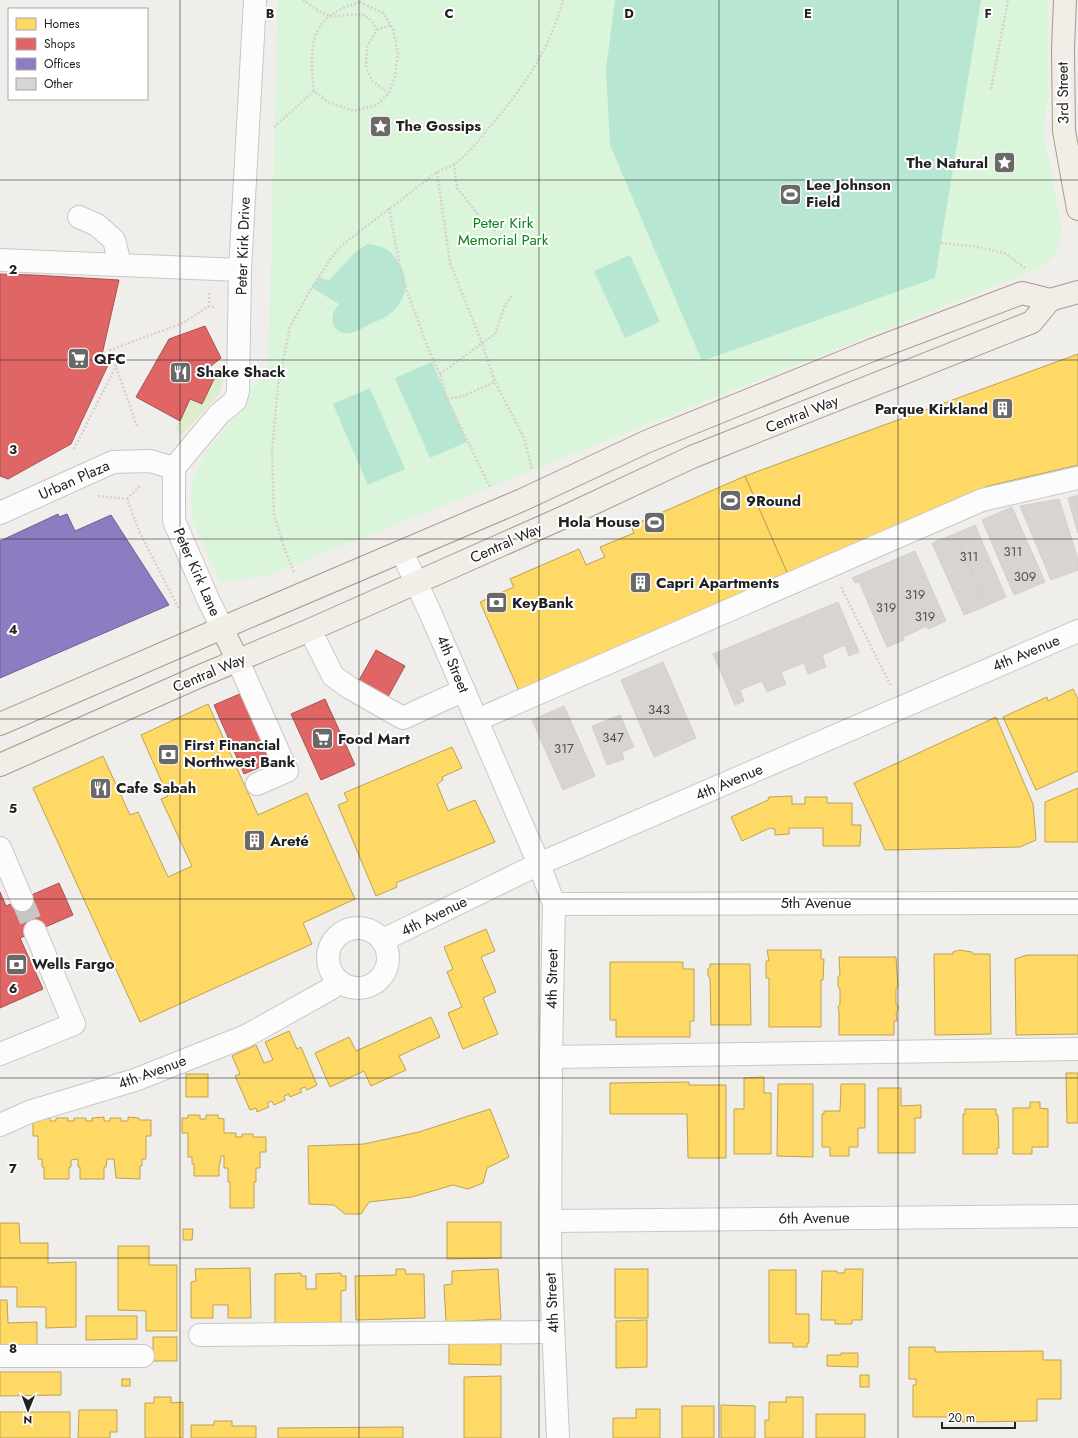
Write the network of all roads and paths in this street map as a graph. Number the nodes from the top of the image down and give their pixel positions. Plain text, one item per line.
1 (255, 0) edge
2 (303, 0) edge
3 (563, 0) edge
4 (1008, 0) edge
5 (1065, 0) edge
6 (361, 1) edge
7 (329, 16) junction
8 (391, 25) junction
9 (377, 30) junction
10 (991, 89) dead end
11 (314, 91) junction
12 (389, 94) junction
13 (274, 127) dead end
14 (454, 164) junction
15 (437, 172) junction
16 (389, 208) junction
17 (1078, 209) edge
18 (80, 216) dead end
19 (496, 231) dead end
20 (941, 243) dead end
21 (0, 260) edge
22 (120, 264) junction
23 (1027, 268) dead end
24 (240, 270) junction
25 (1078, 292) edge
26 (209, 293) dead end
27 (513, 294) dead end
28 (1050, 300) junction
29 (209, 306) junction
30 (223, 310) dead end
31 (482, 343) junction
32 (116, 366) junction
33 (440, 374) junction
34 (495, 382) junction
35 (448, 399) junction
36 (137, 426) dead end
37 (74, 449) dead end
38 (174, 468) junction
39 (532, 470) dead end
40 (1078, 478) edge
41 (143, 482) dead end
42 (490, 487) dead end
43 (95, 495) dead end
44 (127, 499) junction
45 (0, 513) edge
46 (402, 552) junction
47 (831, 565) junction
48 (295, 573) dead end
49 (417, 582) junction
50 (180, 608) dead end
51 (222, 628) junction
52 (310, 630) junction
53 (1078, 631) edge
54 (238, 660) junction
55 (891, 687) dead end
56 (464, 690) junction
57 (477, 720) junction
58 (0, 724) edge
59 (0, 765) edge
60 (257, 784) dead end
61 (0, 848) edge
62 (539, 864) junction
63 (22, 900) tunnel mouth
64 (1078, 903) edge
65 (554, 904) junction
66 (35, 931) tunnel mouth
67 (383, 940) junction
68 (335, 984) junction
69 (1078, 1049) edge
70 (0, 1054) edge
71 (551, 1057) junction
72 (0, 1125) edge
73 (1078, 1216) edge
74 (550, 1221) junction
75 (554, 1332) junction
76 (200, 1335) dead end
77 (0, 1356) edge
78 (143, 1356) dead end
79 (558, 1438) edge

1 - 24 street, Peter Kirk Drive
2 - 7 path
3 - 14 path
4 - 10 path
5 - 17 main road, 3rd Street
6 - 7 path
6 - 8 path
7 - 9 path
7 - 11 path
8 - 9 path
8 - 12 path
9 - 12 path
11 - 12 path
11 - 13 path
14 - 15 path
14 - 19 path
15 - 16 path
15 - 31 path
16 - 33 path
16 - 48 path
18 - 22 street
20 - 23 path
21 - 22 street
22 - 24 street
24 - 38 street, Peter Kirk Drive
25 - 28 main road
26 - 29 path
27 - 31 path
28 - 46 main road
28 - 49 main road, Central Way
29 - 30 path
29 - 32 path
31 - 33 path
31 - 34 path
32 - 36 path
32 - 37 path
33 - 35 path
34 - 35 path
34 - 39 path
35 - 42 path
38 - 45 street, Urban Plaza
38 - 51 street, Peter Kirk Lane
40 - 47 street
41 - 44 path
43 - 44 path
44 - 50 path
46 - 49 street, 4th Street
46 - 51 main road
47 - 55 path
47 - 57 street
49 - 52 main road, Central Way
49 - 56 street, 4th Street
51 - 54 main road
51 - 58 main road
52 - 54 main road, Central Way
52 - 56 street
53 - 62 street, 4th Avenue
54 - 59 main road, Central Way
54 - 60 street
56 - 57 street, 4th Street
57 - 62 street, 4th Street
61 - 63 street
62 - 65 street, 4th Street
62 - 67 street, 4th Avenue
64 - 65 street, 5th Avenue
65 - 71 street, 4th Street
66 - 70 street
67 - 68 street, 4th Avenue
67 - 68 street, 4th Avenue
68 - 72 street, 4th Avenue
69 - 71 street
71 - 74 street, 4th Street
73 - 74 street, 6th Avenue
74 - 75 street, 4th Street
75 - 76 street
75 - 79 street, 4th Street
77 - 78 street

